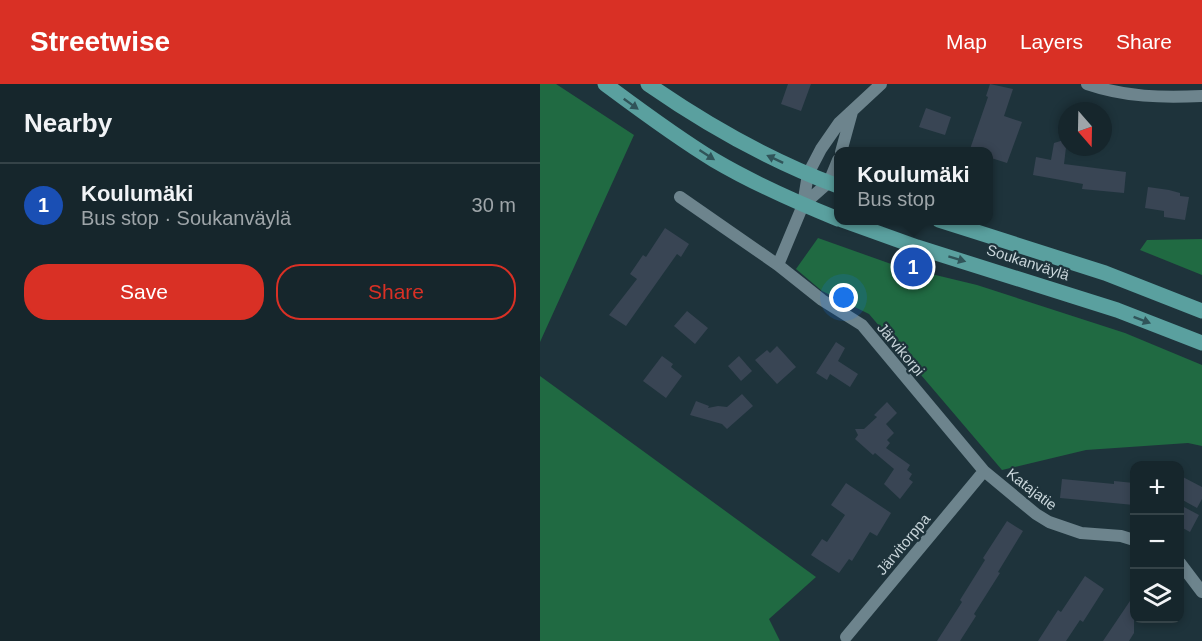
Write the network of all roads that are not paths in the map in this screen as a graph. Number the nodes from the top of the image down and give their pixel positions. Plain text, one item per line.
1 (604, 84) edge
2 (648, 84) edge
3 (881, 84) edge
4 (1087, 84) edge
5 (1202, 96) edge
6 (852, 112) junction
7 (842, 147) edge
8 (808, 174) junction
9 (833, 184) edge
10 (680, 197) dead end
11 (803, 205) junction
12 (834, 218) edge
13 (854, 225) edge
14 (955, 225) edge
15 (778, 265) junction
16 (1202, 311) edge
17 (1202, 343) edge
18 (984, 471) junction
19 (1130, 539) edge
20 (1184, 569) edge
21 (1202, 592) edge
22 (846, 637) dead end

1 -> 11 main road, Soukanväylä
8 -> 2 main road
3 - 6 street
4 - 5 street
6 - 7 street
6 - 8 street
8 - 9 main road
8 - 11 street
9 - 11 street
10 - 15 street, Järvikorpi
11 - 12 main road, Soukanväylä
11 - 15 street
13 -> 17 main road, Soukanväylä
14 - 16 main road, Soukanväylä
15 - 18 street, Järvikorpi
18 - 19 street, Katajatie
18 - 22 street, Järvitorppa
20 - 21 street

